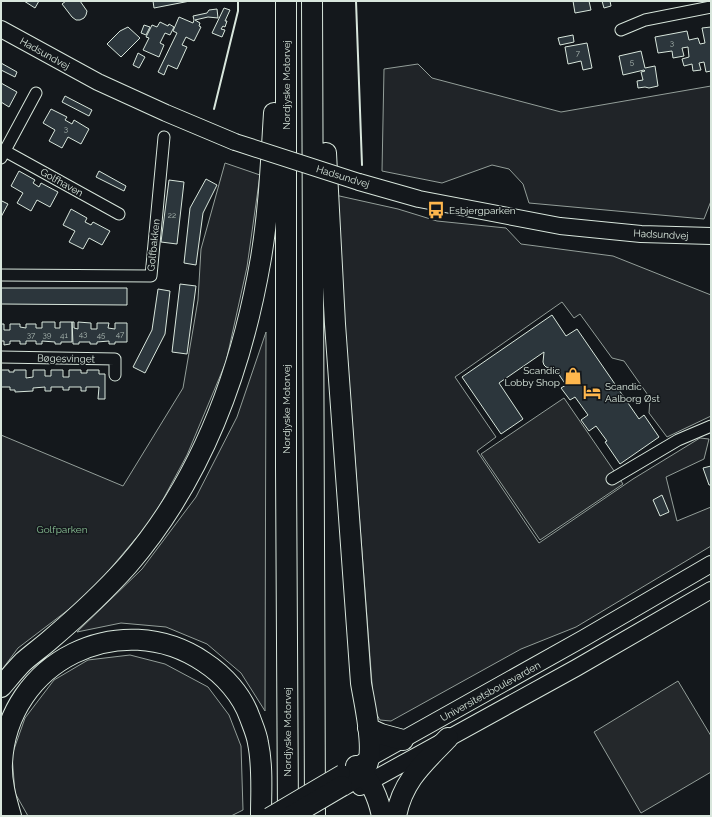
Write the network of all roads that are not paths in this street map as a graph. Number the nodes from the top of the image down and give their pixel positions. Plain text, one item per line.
1 (281, 1) edge
2 (286, 1) edge
3 (312, 1) edge
4 (323, 1) edge
5 (711, 7) edge
6 (1, 29) edge
7 (621, 30) dead end
8 (36, 93) dead end
9 (164, 137) dead end
10 (3, 154) edge
11 (119, 214) dead end
12 (711, 236) edge
13 (1, 275) edge
14 (1, 357) edge
15 (115, 375) dead end
16 (711, 426) edge
17 (612, 479) dead end
18 (711, 564) edge
19 (711, 590) edge
20 (1, 687) edge
21 (368, 728) junction
22 (448, 738) junction
23 (402, 740) junction
24 (355, 776) junction
25 (11, 816) edge
26 (261, 816) edge
27 (269, 816) edge
28 (288, 816) edge
29 (291, 816) edge
30 (308, 816) edge
31 (315, 816) edge
32 (382, 816) edge
33 (396, 816) edge

1 - 20 highway
2 - 28 highway, Nordjyske Motorvej
3 - 31 highway
4 - 21 highway
5 - 7 street
6 - 12 main road, Hadsundvej, bridge
8 - 10 street, Golfhaven
9 - 13 street, Golfbakken
10 - 11 street, Golfhaven
14 - 15 street, Bøgesvinget
16 - 17 street
18 - 23 main road, Universitetsboulevarden
19 - 22 main road, Universitetsboulevarden
21 - 23 highway
21 - 24 highway
22 - 24 main road, Universitetsboulevarden
22 - 33 highway
23 - 24 main road, Universitetsboulevarden
24 - 27 main road, Universitetsboulevarden, bridge
24 - 29 highway, bridge
24 - 30 main road, Universitetsboulevarden
24 - 32 highway
25 - 26 highway

